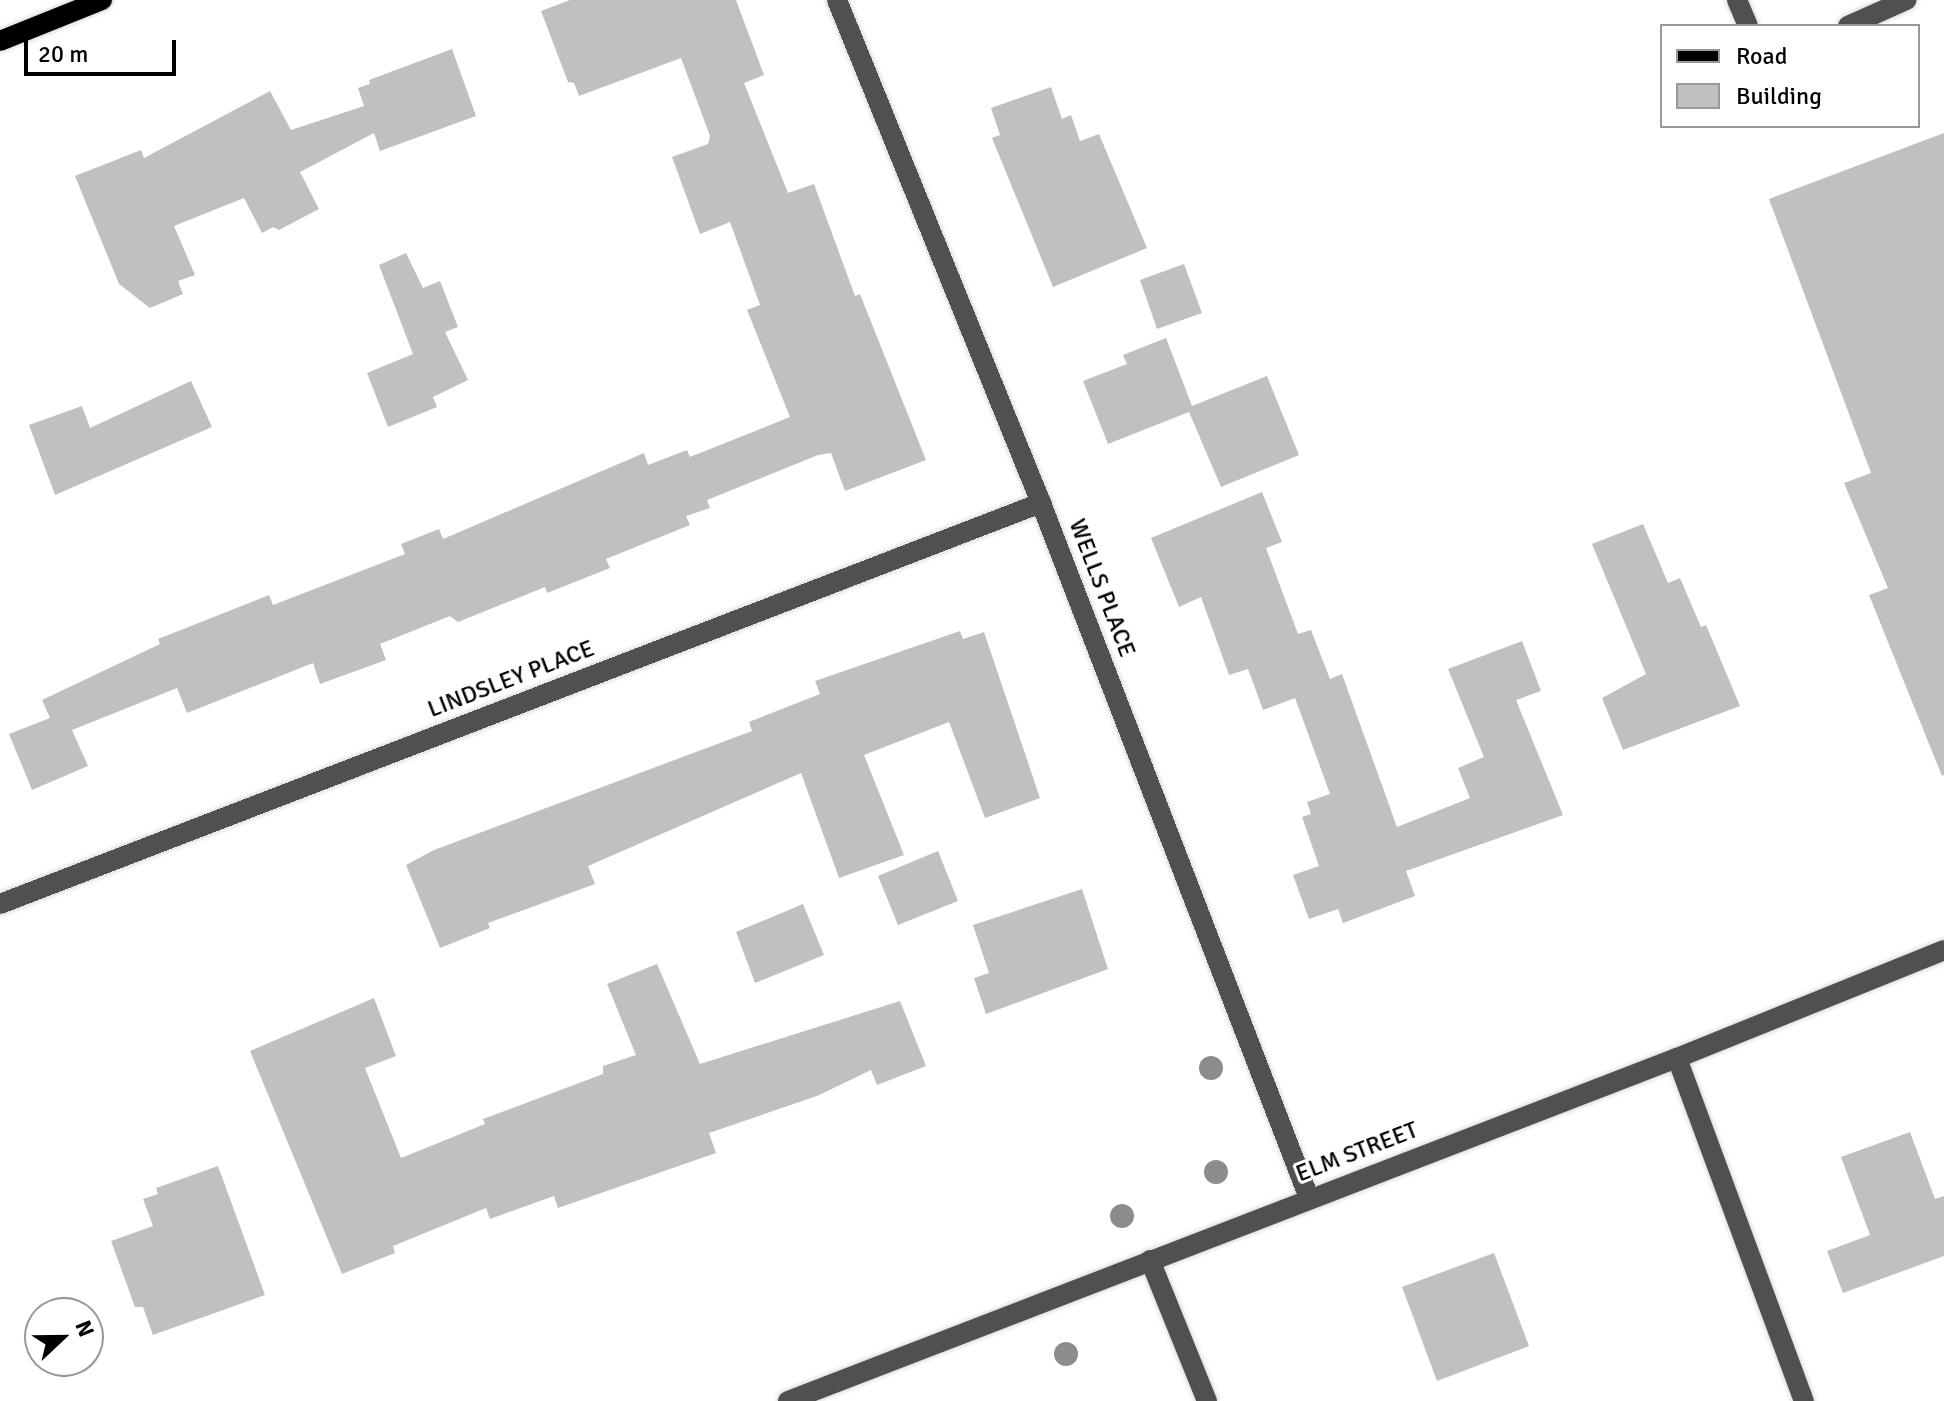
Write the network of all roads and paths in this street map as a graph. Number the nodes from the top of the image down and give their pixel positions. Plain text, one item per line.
1 (102, 0) edge
2 (837, 0) edge
3 (1737, 0) edge
4 (1906, 0) edge
5 (1747, 24) edge
6 (1852, 24) edge
7 (0, 41) edge
8 (1041, 503) junction
9 (0, 904) edge
10 (1944, 950) edge
11 (1677, 1058) junction
12 (1309, 1198) junction
13 (1150, 1260) junction
14 (788, 1401) edge
15 (1207, 1401) edge
16 (1804, 1401) edge

1 - 7 main road
2 - 8 street, WELLS PLACE
3 - 5 street
4 - 6 street
8 - 9 street, LINDSLEY PLACE
8 - 12 street, WELLS PLACE
10 - 11 street, ELM STREET
11 - 12 street, ELM STREET
11 - 16 street
12 - 13 street, ELM STREET
13 - 14 street, ELM STREET
13 - 15 street

